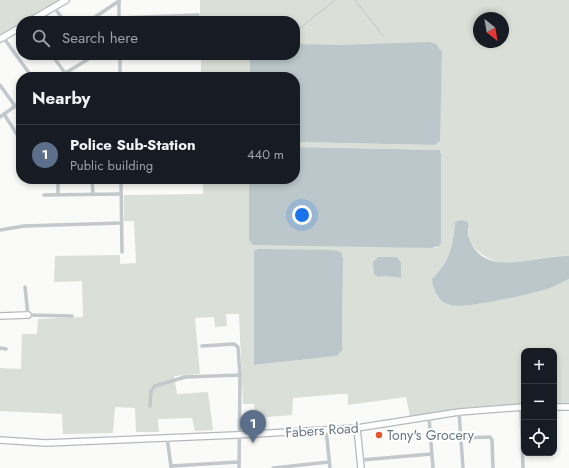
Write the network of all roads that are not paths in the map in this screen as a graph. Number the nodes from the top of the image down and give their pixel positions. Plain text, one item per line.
1 (66, 0) edge
2 (119, 1) edge
3 (54, 7) junction
4 (198, 15) dead end
5 (39, 16) edge
6 (60, 16) edge
7 (96, 16) edge
8 (119, 16) edge
9 (178, 16) edge
10 (16, 30) edge
11 (2, 38) edge
12 (16, 56) edge
13 (19, 60) edge
14 (56, 60) edge
15 (84, 60) edge
16 (120, 60) edge
17 (28, 72) edge
18 (64, 72) edge
19 (66, 72) edge
20 (120, 72) edge
21 (0, 85) edge
22 (15, 106) joint
23 (2, 116) edge
24 (16, 134) edge
25 (58, 184) edge
26 (92, 184) edge
27 (121, 184) edge
28 (58, 194) junction
29 (92, 194) junction
30 (121, 194) junction
31 (44, 195) dead end
32 (121, 223) junction
33 (0, 230) edge
34 (122, 252) dead end
35 (25, 287) dead end
36 (28, 315) junction
37 (0, 316) edge
38 (72, 316) dead end
39 (202, 346) dead end
40 (0, 348) edge
41 (6, 348) dead end
42 (240, 375) junction
43 (150, 406) dead end
44 (557, 406) edge
45 (521, 407) edge
46 (569, 407) edge
47 (459, 412) junction
48 (429, 417) junction
49 (522, 420) edge
50 (358, 428) junction
51 (326, 429) junction
52 (238, 435) junction
53 (167, 437) junction
54 (461, 438) junction
55 (0, 440) edge
56 (431, 454) junction
57 (361, 460) junction
58 (239, 462) junction
59 (329, 462) junction
60 (171, 467) edge
61 (239, 468) edge
62 (273, 468) edge
63 (330, 468) edge
64 (361, 468) edge
65 (432, 468) edge
66 (462, 468) edge
67 (493, 468) edge
68 (523, 468) edge

1 - 3 main road
2 - 7 street
2 - 8 street
3 - 5 main road
3 - 6 street
4 - 9 street
10 - 11 main road
11 - 12 street
13 - 17 street
14 - 18 street
15 - 19 street
16 - 20 street
21 - 22 street
22 - 23 street
23 - 24 street
25 - 28 street
26 - 29 street
27 - 30 street
28 - 29 street
28 - 31 street
29 - 30 street
30 - 32 street
32 - 33 street
32 - 34 street
35 - 36 street
36 - 37 main road
36 - 38 street
39 - 42 street
40 - 41 street
42 - 43 street
42 - 52 street
44 - 46 main road
45 - 47 main road, Fabers Road
47 - 48 main road, Fabers Road
47 - 54 street
48 - 50 main road, Fabers Road
48 - 56 street
49 - 68 street
50 - 51 main road, Fabers Road
50 - 57 main road
51 - 52 main road, Fabers Road
51 - 59 street
52 - 53 main road, Fabers Road
52 - 58 street
53 - 55 main road, Fabers Road
53 - 60 street
54 - 66 street
54 - 67 street
56 - 57 street
56 - 65 street
57 - 64 main road
58 - 60 street
58 - 61 street
59 - 62 street
59 - 63 street

